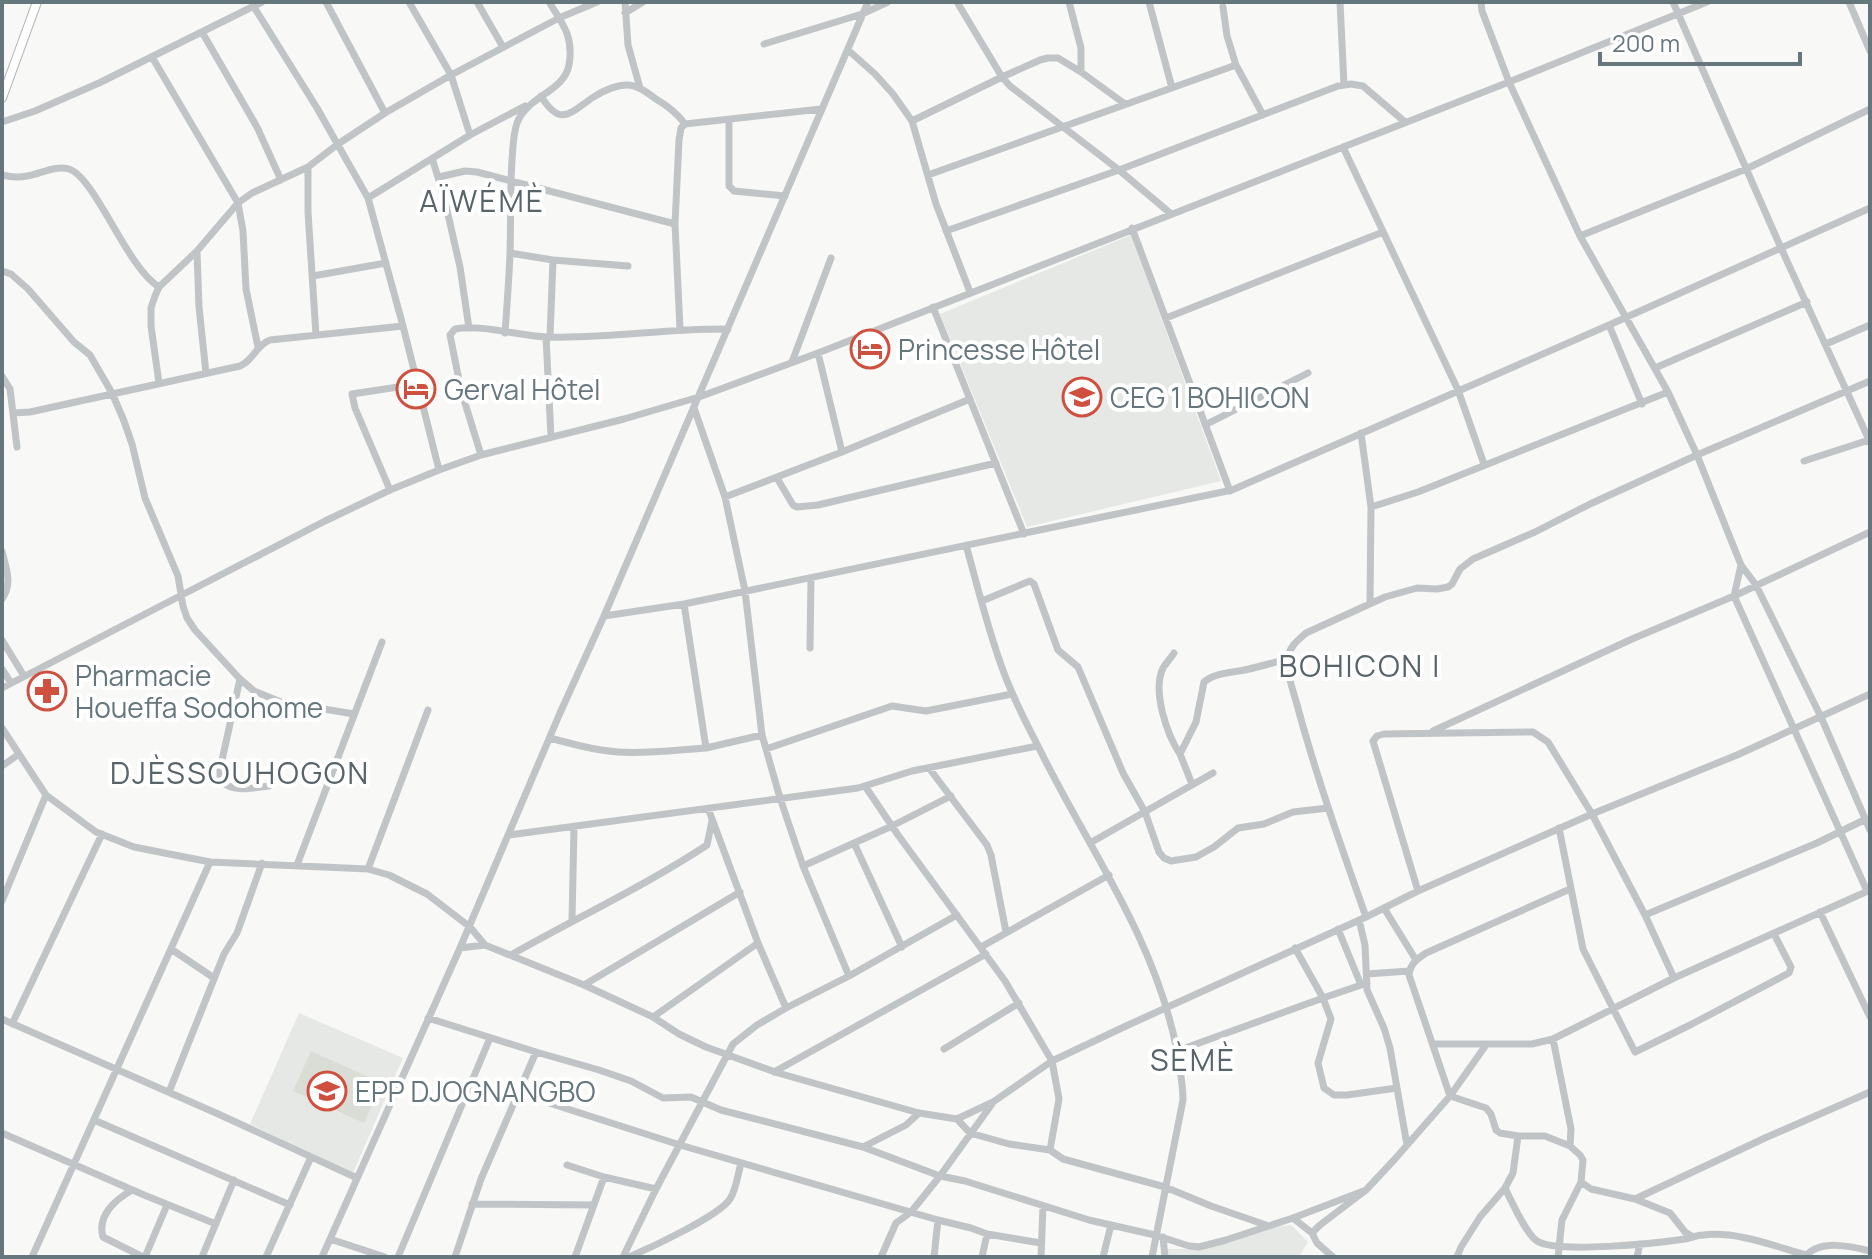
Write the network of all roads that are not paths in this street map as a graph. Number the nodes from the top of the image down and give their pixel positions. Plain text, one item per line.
1 (37, 2) edge
2 (262, 2) edge
3 (326, 2) edge
4 (409, 2) edge
5 (477, 2) edge
6 (549, 2) edge
7 (597, 2) edge
8 (625, 2) edge
9 (643, 2) edge
10 (868, 2) edge
11 (888, 2) edge
12 (957, 2) edge
13 (1069, 2) edge
14 (1149, 2) edge
15 (1340, 2) edge
16 (1478, 2) edge
17 (1673, 2) edge
18 (1707, 2) edge
19 (1849, 2) edge
20 (254, 7) junction
21 (1223, 7) dead end
22 (625, 13) junction
23 (1678, 13) junction
24 (862, 14) junction
25 (559, 18) junction
26 (202, 32) junction
27 (764, 44) dead end
28 (503, 47) junction
29 (848, 50) junction
30 (1870, 51) edge
31 (152, 57) junction
32 (1236, 65) junction
33 (1081, 72) junction
34 (451, 75) junction
35 (1002, 77) junction
36 (1509, 82) junction
37 (1344, 85) junction
38 (640, 88) junction
39 (1172, 88) junction
40 (541, 96) junction
41 (2, 98) edge
42 (530, 104) junction
43 (1125, 104) junction
44 (821, 109) junction
45 (1870, 109) edge
46 (385, 113) junction
47 (1263, 115) junction
48 (729, 120) junction
49 (912, 121) junction
50 (2, 122) edge
51 (1405, 122) junction
52 (685, 124) junction
53 (1062, 127) junction
54 (470, 135) junction
55 (338, 144) junction
56 (1343, 147) junction
57 (432, 158) junction
58 (308, 167) junction
59 (1746, 169) junction
60 (1119, 170) junction
61 (2, 175) edge
62 (928, 175) junction
63 (439, 177) junction
64 (281, 180) junction
65 (511, 180) junction
66 (785, 196) junction
67 (368, 198) junction
68 (238, 203) junction
69 (1870, 208) edge
70 (1170, 213) junction
71 (675, 224) junction
72 (1132, 228) junction
73 (946, 231) junction
74 (1383, 232) junction
75 (1580, 236) junction
76 (1781, 248) junction
77 (197, 251) junction
78 (510, 253) junction
79 (831, 258) dead end
80 (553, 260) junction
81 (386, 263) junction
82 (628, 266) dead end
83 (2, 271) edge
84 (313, 276) junction
85 (159, 287) junction
86 (970, 292) junction
87 (1807, 302) junction
88 (933, 307) junction
89 (1166, 318) junction
90 (1624, 318) junction
91 (1609, 325) junction
92 (1870, 325) edge
93 (403, 326) junction
94 (469, 328) junction
95 (680, 329) junction
96 (728, 329) junction
97 (505, 333) junction
98 (316, 335) junction
99 (548, 337) junction
100 (1826, 344) junction
101 (258, 347) junction
102 (818, 353) junction
103 (792, 362) junction
104 (1655, 368) junction
105 (206, 373) junction
106 (1308, 373) dead end
107 (3, 380) edge
108 (1870, 381) edge
109 (159, 383) junction
110 (418, 384) junction
111 (1458, 390) junction
112 (1847, 391) junction
113 (1668, 392) junction
114 (112, 393) junction
115 (699, 397) junction
116 (970, 399) junction
117 (1642, 404) junction
118 (694, 408) junction
119 (13, 413) junction
120 (1205, 425) junction
121 (1361, 433) junction
122 (551, 437) junction
123 (1870, 441) edge
124 (17, 447) dead end
125 (842, 452) junction
126 (481, 455) junction
127 (1697, 455) junction
128 (1804, 461) dead end
129 (996, 463) junction
130 (1484, 464) junction
131 (439, 470) junction
132 (777, 478) junction
133 (390, 490) junction
134 (1230, 491) junction
135 (725, 497) junction
136 (1371, 507) junction
137 (1870, 532) edge
138 (1024, 534) junction
139 (966, 545) junction
140 (2, 551) edge
141 (1741, 565) junction
142 (811, 578) junction
143 (1756, 585) junction
144 (745, 591) junction
145 (181, 594) junction
146 (1734, 596) junction
147 (2, 599) edge
148 (982, 601) junction
149 (1370, 603) junction
150 (684, 604) junction
151 (604, 616) junction
152 (2, 640) edge
153 (382, 642) dead end
154 (810, 648) dead end
155 (1174, 653) dead end
156 (1288, 659) junction
157 (2, 669) edge
158 (24, 676) junction
159 (240, 679) junction
160 (11, 683) junction
161 (2, 688) edge
162 (1012, 694) junction
163 (1870, 694) edge
164 (428, 710) dead end
165 (354, 714) junction
166 (1821, 717) junction
167 (2, 728) edge
168 (1794, 729) junction
169 (1427, 733) junction
170 (762, 735) junction
171 (550, 738) junction
172 (1037, 746) junction
173 (706, 748) junction
174 (766, 749) junction
175 (19, 754) junction
176 (1180, 754) junction
177 (2, 766) edge
178 (929, 768) junction
179 (1213, 773) dead end
180 (1192, 784) junction
181 (269, 786) dead end
182 (865, 786) junction
183 (46, 795) junction
184 (951, 796) junction
185 (780, 798) junction
186 (708, 808) junction
187 (1328, 808) junction
188 (1145, 812) junction
189 (1592, 814) junction
190 (1866, 819) junction
191 (712, 821) junction
192 (892, 826) junction
193 (574, 828) junction
194 (1559, 828) junction
195 (1870, 830) edge
196 (1841, 831) junction
197 (102, 834) junction
198 (509, 835) junction
199 (854, 843) junction
200 (1090, 843) junction
201 (707, 845) junction
202 (722, 846) junction
203 (210, 862) junction
204 (262, 863) junction
205 (297, 865) junction
206 (803, 866) junction
207 (368, 869) junction
208 (1109, 875) junction
209 (1570, 889) junction
210 (1869, 890) edge
211 (1418, 891) junction
212 (740, 892) junction
213 (2, 901) edge
214 (1384, 908) junction
215 (1820, 912) junction
216 (957, 915) junction
217 (1645, 915) junction
218 (1362, 918) junction
219 (572, 920) junction
220 (470, 927) junction
221 (1338, 929) junction
222 (1006, 932) junction
223 (1774, 934) junction
224 (758, 943) junction
225 (485, 945) junction
226 (902, 947) junction
227 (460, 948) junction
228 (1295, 948) junction
229 (171, 949) junction
230 (984, 951) junction
231 (511, 955) junction
232 (1416, 960) junction
233 (1409, 971) junction
234 (849, 976) junction
235 (214, 978) junction
236 (1674, 978) junction
237 (1365, 981) junction
238 (584, 985) junction
239 (1323, 998) junction
240 (1019, 1003) junction
241 (1167, 1007) junction
242 (786, 1008) junction
243 (1613, 1009) junction
244 (653, 1017) junction
245 (1870, 1017) edge
246 (428, 1018) junction
247 (2, 1019) edge
248 (12, 1024) junction
249 (490, 1038) junction
250 (1553, 1039) junction
251 (1433, 1044) junction
252 (1486, 1045) junction
253 (944, 1049) dead end
254 (1177, 1051) junction
255 (536, 1052) junction
256 (726, 1055) junction
257 (1052, 1061) junction
258 (116, 1070) junction
259 (774, 1072) junction
260 (522, 1084) junction
261 (1397, 1088) junction
262 (169, 1092) junction
263 (1870, 1092) edge
264 (1450, 1096) junction
265 (702, 1102) junction
266 (993, 1102) junction
267 (919, 1113) junction
268 (957, 1119) junction
269 (94, 1120) junction
270 (2, 1133) edge
271 (970, 1133) junction
272 (1518, 1136) junction
273 (680, 1145) junction
274 (1407, 1145) junction
275 (1570, 1146) junction
276 (863, 1147) junction
277 (1050, 1150) junction
278 (311, 1157) junction
279 (741, 1163) junction
280 (74, 1164) junction
281 (567, 1165) dead end
282 (940, 1176) junction
283 (604, 1177) junction
284 (357, 1178) junction
285 (234, 1180) junction
286 (1581, 1182) junction
287 (1165, 1187) junction
288 (1505, 1188) junction
289 (656, 1189) junction
290 (132, 1190) junction
291 (1366, 1190) junction
292 (1635, 1199) junction
293 (472, 1204) junction
294 (167, 1205) junction
295 (290, 1205) junction
296 (594, 1205) junction
297 (1043, 1206) junction
298 (911, 1212) junction
299 (1293, 1218) junction
300 (938, 1220) junction
301 (216, 1224) junction
302 (1111, 1225) junction
303 (1268, 1226) junction
304 (1312, 1233) junction
305 (987, 1234) junction
306 (1159, 1236) junction
307 (1693, 1237) junction
308 (330, 1239) junction
309 (1041, 1243) junction
310 (1640, 1244) junction
311 (1559, 1247) junction
312 (1870, 1251) edge
313 (1806, 1256) edge
314 (32, 1257) edge
315 (144, 1257) edge
316 (202, 1257) edge
317 (266, 1257) edge
318 (322, 1257) edge
319 (385, 1257) edge
320 (398, 1257) edge
321 (455, 1257) edge
322 (575, 1257) edge
323 (623, 1257) edge
324 (629, 1257) edge
325 (881, 1257) edge
326 (934, 1257) edge
327 (982, 1257) edge
328 (1041, 1257) edge
329 (1103, 1257) edge
330 (1152, 1257) edge
331 (1165, 1257) edge
332 (1333, 1257) edge
333 (1457, 1257) edge
334 (1558, 1257) edge
335 (1637, 1257) edge

1 - 41 main road
2 - 20 street
3 - 46 street
4 - 34 street
5 - 28 street
6 - 25 street
7 - 25 street
8 - 22 street
9 - 22 street
10 - 24 street
11 - 24 street
12 - 35 street
13 - 33 street
14 - 39 street
15 - 37 street
16 - 36 street
17 - 23 street
18 - 23 street
19 - 30 street
20 - 26 street
20 - 55 street
21 - 32 street
22 - 38 street
23 - 36 street
23 - 59 street
24 - 27 street
24 - 29 street
25 - 28 street
25 - 40 street
26 - 31 street
26 - 64 street
28 - 34 street
29 - 44 street
29 - 49 street
31 - 50 street
31 - 68 street
32 - 39 street
32 - 47 street
33 - 35 street
33 - 43 street
34 - 46 street
34 - 54 street
35 - 49 street
35 - 53 street
36 - 51 street
36 - 75 street
37 - 47 street
37 - 51 street
38 - 40 street
38 - 52 street
39 - 43 street
40 - 42 street
42 - 54 street
42 - 65 street
43 - 53 street
44 - 48 street
44 - 66 street
45 - 59 street
46 - 55 street
47 - 60 street
48 - 52 street
48 - 66 street
49 - 62 street
51 - 56 street
52 - 71 street
53 - 60 street
53 - 62 street
54 - 57 street
55 - 58 street
55 - 67 street
56 - 70 street
56 - 74 street
57 - 63 street
57 - 67 street
58 - 64 street
58 - 84 street
59 - 75 street
59 - 76 street
60 - 70 street
60 - 73 street
61 - 85 street
62 - 73 street
63 - 65 street
63 - 94 street
64 - 68 street
65 - 71 street
65 - 78 street
66 - 96 street
67 - 81 street
68 - 77 street
68 - 101 street
69 - 76 street
70 - 72 street
71 - 95 street
72 - 86 street
72 - 89 street
73 - 86 street
74 - 89 street
74 - 111 street
75 - 90 street
76 - 87 street
76 - 90 street
77 - 85 street
77 - 105 street
78 - 80 street
78 - 97 street
79 - 103 street
80 - 82 street
80 - 99 street
81 - 84 street
81 - 93 street
83 - 114 street
84 - 98 street
85 - 109 street
86 - 88 street
87 - 100 street
87 - 104 street
88 - 102 street
88 - 116 street
89 - 120 street
90 - 91 street
90 - 104 street
91 - 111 street
91 - 117 street
92 - 100 street
93 - 98 street
93 - 110 street
94 - 97 street
94 - 126 street
95 - 96 street
95 - 99 street
96 - 115 street
97 - 99 street
98 - 101 street
99 - 122 street
100 - 112 street
101 - 105 street
102 - 103 street
102 - 125 street
103 - 115 street
104 - 113 street
105 - 109 street
106 - 120 street
107 - 119 street
108 - 112 street
109 - 114 street
110 - 131 street
110 - 133 street
111 - 121 street
111 - 130 street
112 - 123 street
112 - 127 street
113 - 117 street
113 - 127 street
114 - 119 street
114 - 145 street
115 - 118 street
115 - 122 street
116 - 125 street
116 - 129 street
117 - 130 street
118 - 135 street
118 - 151 street
119 - 124 street
120 - 134 street
121 - 134 street
121 - 136 street
122 - 126 street
123 - 128 street
125 - 132 street
126 - 131 street
127 - 141 street
127 - 149 street
129 - 132 street
129 - 138 street
130 - 136 street
131 - 133 street
132 - 135 street
133 - 145 street
134 - 138 street
135 - 144 street
136 - 149 street
137 - 143 street
138 - 139 street
139 - 142 street
139 - 148 street
140 - 147 street
141 - 143 street
141 - 146 street
142 - 144 street
142 - 154 street
143 - 146 street
143 - 166 street
144 - 150 street
144 - 170 street
145 - 158 street
145 - 159 street
146 - 168 street
146 - 169 street
148 - 162 street
148 - 188 street
149 - 156 street
150 - 151 street
150 - 173 street
151 - 171 street
152 - 158 street
153 - 165 street
155 - 176 street
156 - 176 street
156 - 187 street
157 - 160 street
158 - 160 street
159 - 165 street
159 - 181 street
160 - 161 street
162 - 172 street
162 - 174 street
163 - 166 street
164 - 207 street
165 - 205 street
166 - 168 street
166 - 190 street
167 - 175 street
168 - 189 street
168 - 196 street
169 - 189 street
169 - 211 street
170 - 173 street
170 - 174 street
171 - 173 street
171 - 198 street
172 - 178 street
172 - 200 street
174 - 185 street
175 - 177 street
175 - 183 street
176 - 180 street
178 - 182 street
178 - 184 street
179 - 180 street
180 - 188 street
182 - 185 street
182 - 192 street
183 - 197 street
183 - 213 street
184 - 192 street
184 - 222 street
185 - 186 street
185 - 206 street
186 - 191 street
186 - 193 street
187 - 188 street
187 - 218 street
188 - 200 street
189 - 194 street
189 - 217 street
190 - 195 street
190 - 196 street
191 - 201 street
191 - 202 street
192 - 199 street
192 - 216 street
193 - 198 street
193 - 219 street
194 - 209 street
194 - 211 street
196 - 210 street
196 - 217 street
197 - 203 street
197 - 248 street
198 - 220 street
199 - 206 street
199 - 226 street
200 - 208 street
201 - 202 street
201 - 219 street
202 - 212 street
203 - 204 street
203 - 229 street
204 - 205 street
204 - 235 street
205 - 207 street
206 - 234 street
207 - 220 street
208 - 222 street
208 - 241 street
209 - 232 street
209 - 243 street
210 - 215 street
211 - 214 street
212 - 224 street
212 - 238 street
214 - 218 street
214 - 232 street
215 - 223 street
215 - 245 street
216 - 226 street
216 - 230 street
217 - 236 street
218 - 221 street
218 - 237 street
219 - 231 street
220 - 225 street
220 - 227 street
221 - 228 street
221 - 237 street
222 - 230 street
223 - 236 street
223 - 243 street
224 - 242 street
224 - 244 street
225 - 227 street
225 - 231 street
226 - 234 street
227 - 246 street
228 - 239 street
228 - 241 street
229 - 235 street
229 - 258 street
230 - 240 street
230 - 259 street
231 - 238 street
232 - 233 street
233 - 237 street
233 - 251 street
234 - 242 street
235 - 262 street
236 - 243 street
237 - 239 street
237 - 261 street
238 - 244 street
239 - 254 street
239 - 261 street
240 - 253 street
240 - 257 street
241 - 254 street
241 - 257 street
242 - 256 street
243 - 250 street
244 - 256 street
246 - 249 street
246 - 284 street
247 - 248 street
248 - 258 street
249 - 255 street
249 - 320 street
250 - 252 street
250 - 275 street
251 - 252 street
251 - 264 street
252 - 264 street
254 - 287 street
255 - 260 street
255 - 265 street
256 - 259 street
256 - 265 street
257 - 266 street
257 - 277 street
258 - 262 street
258 - 269 street
259 - 267 street
260 - 273 street
260 - 293 street
261 - 274 street
262 - 278 street
263 - 292 street
264 - 272 street
264 - 274 street
265 - 273 street
265 - 276 street
266 - 268 street
266 - 271 street
267 - 268 street
267 - 276 street
268 - 271 street
269 - 280 street
269 - 285 street
270 - 280 street
271 - 277 street
271 - 282 street
272 - 275 street
272 - 288 street
273 - 279 street
273 - 289 street
274 - 291 street
275 - 286 street
276 - 282 street
277 - 287 street
278 - 284 street
278 - 295 street
279 - 298 street
279 - 324 street
280 - 290 street
280 - 314 street
281 - 283 street
282 - 297 street
282 - 298 street
283 - 289 street
283 - 296 street
284 - 308 street
285 - 295 street
285 - 301 street
286 - 292 street
286 - 311 street
287 - 303 street
287 - 306 street
288 - 311 street
288 - 333 street
289 - 323 street
290 - 294 street
290 - 315 street
291 - 299 street
291 - 304 street
292 - 307 street
293 - 296 street
293 - 321 street
294 - 301 street
294 - 315 street
295 - 317 street
296 - 322 street
297 - 302 street
297 - 309 street
298 - 300 street
298 - 325 street
299 - 303 street
299 - 304 street
300 - 305 street
300 - 326 street
301 - 316 street
302 - 306 street
302 - 329 street
303 - 306 street
304 - 332 street
305 - 309 street
305 - 327 street
306 - 330 street
306 - 331 street
307 - 310 street
307 - 313 street
308 - 318 street
308 - 319 street
309 - 328 street
310 - 311 street
310 - 335 street
311 - 334 street
312 - 313 street

